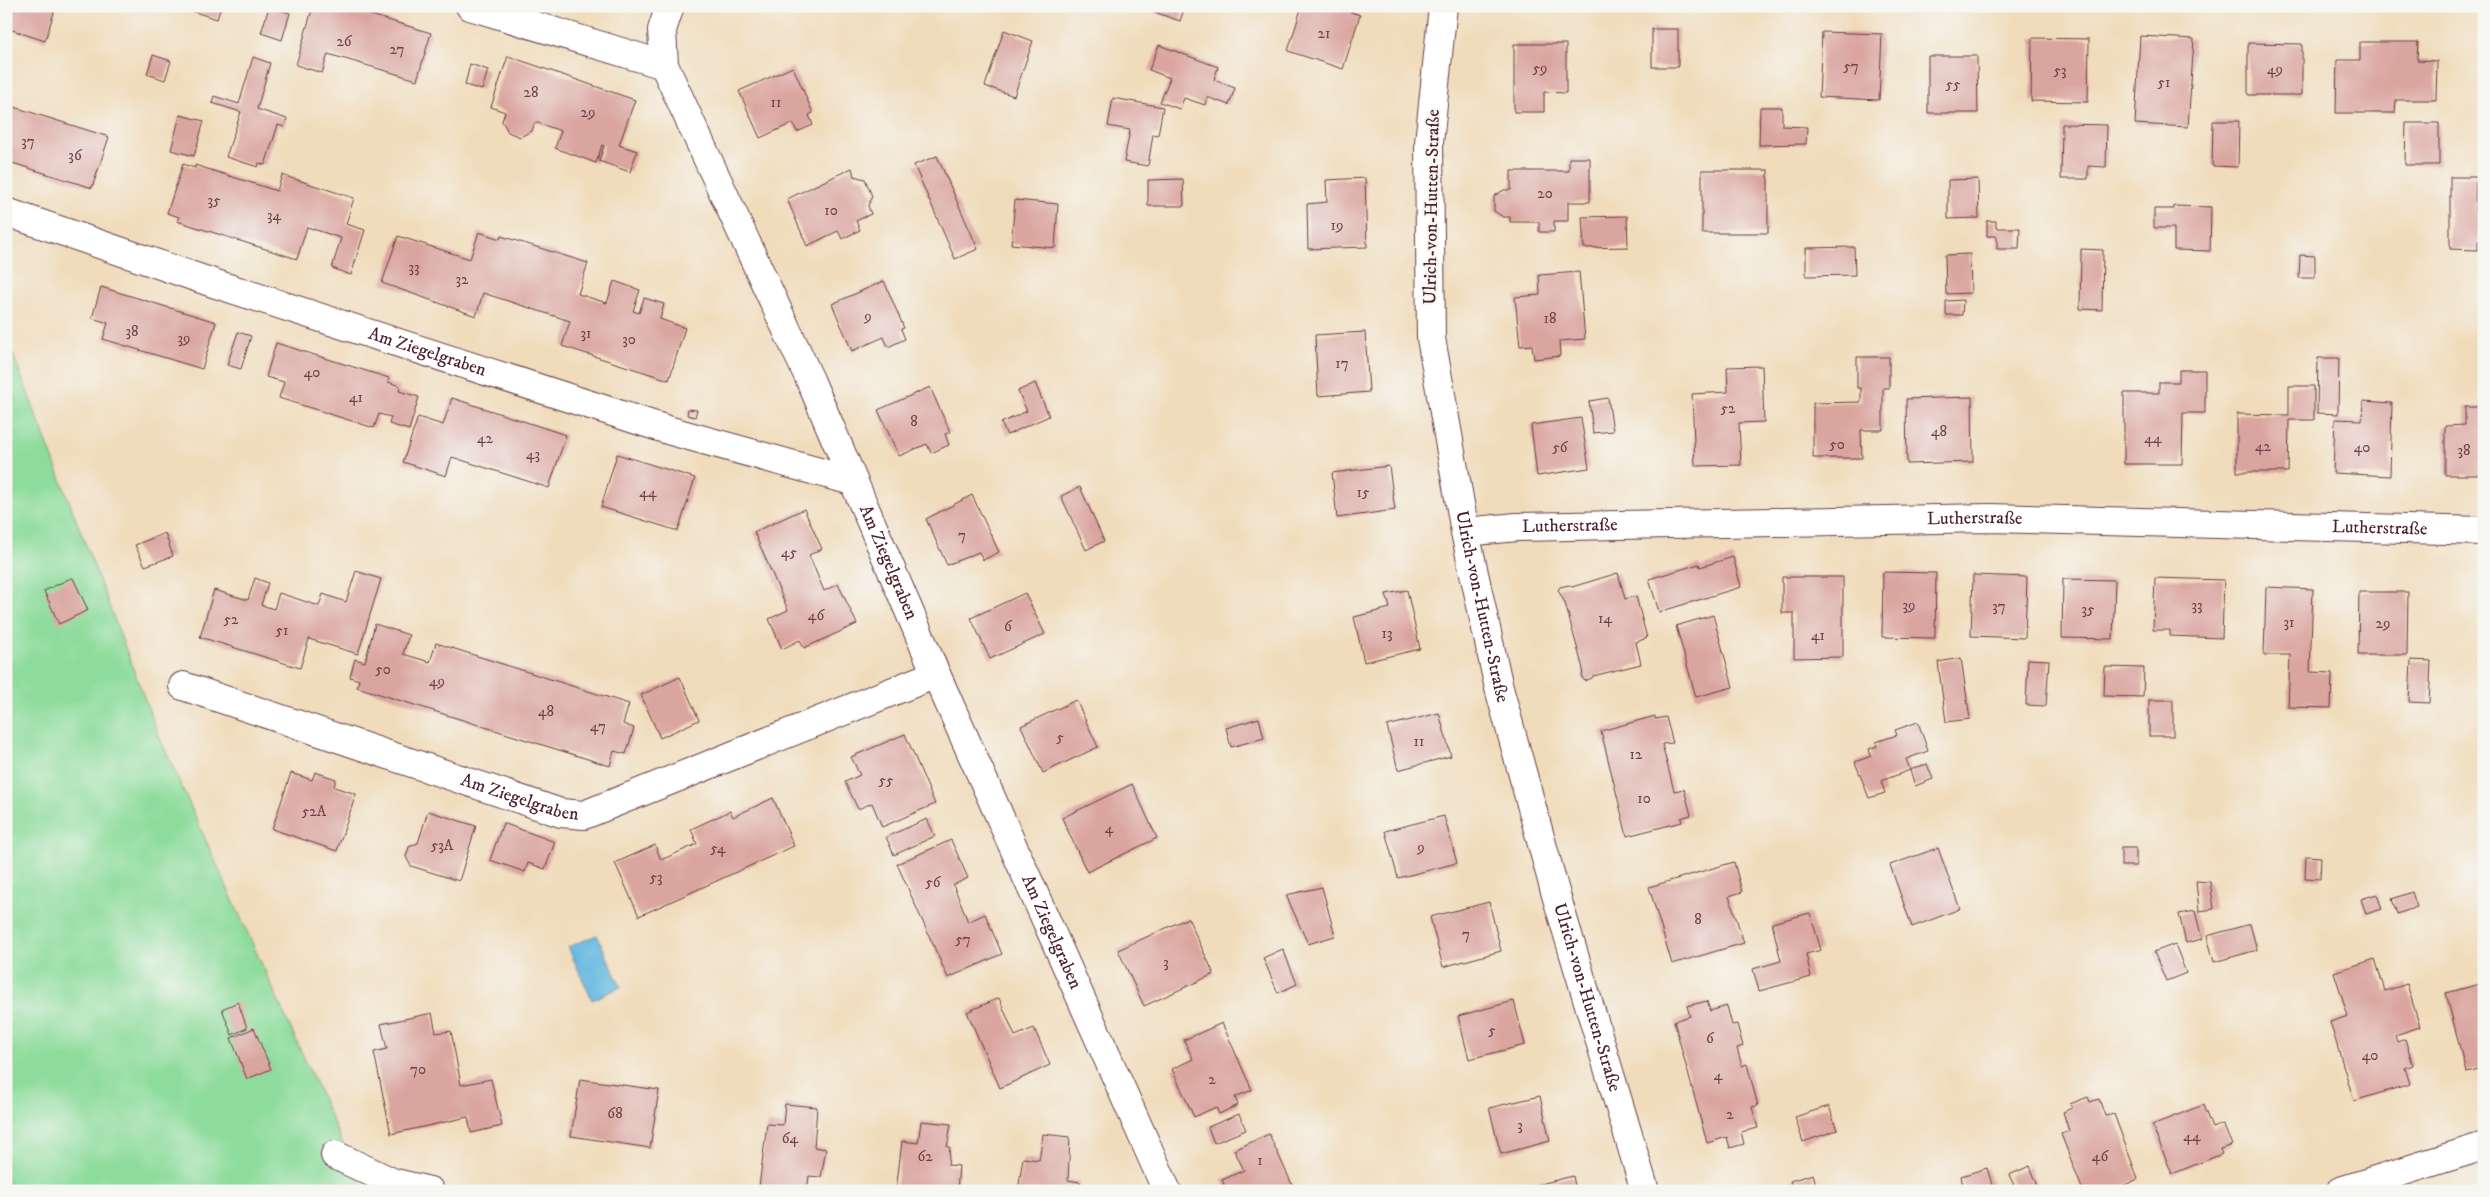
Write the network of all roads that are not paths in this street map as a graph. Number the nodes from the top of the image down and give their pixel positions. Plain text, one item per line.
1 (470, 6) edge
2 (670, 6) edge
3 (1443, 6) edge
4 (664, 65) junction
5 (6, 212) edge
6 (852, 481) junction
7 (2484, 531) edge
8 (1465, 532) junction
9 (936, 674) junction
10 (183, 686) dead end
11 (2484, 1146) edge
12 (335, 1155) dead end
13 (430, 1191) edge
14 (1167, 1191) edge
15 (1645, 1191) edge
16 (2340, 1191) edge

1 - 4 street
2 - 4 street, Am Ziegelgraben
3 - 8 street, Ulrich-von-Hutten-Straße
4 - 6 street, Am Ziegelgraben
5 - 6 street, Am Ziegelgraben
6 - 9 street, Am Ziegelgraben
7 - 8 street, Lutherstraße
8 - 15 street, Ulrich-von-Hutten-Straße
9 - 10 street, Am Ziegelgraben
9 - 14 street, Am Ziegelgraben
11 - 16 street
12 - 13 street

